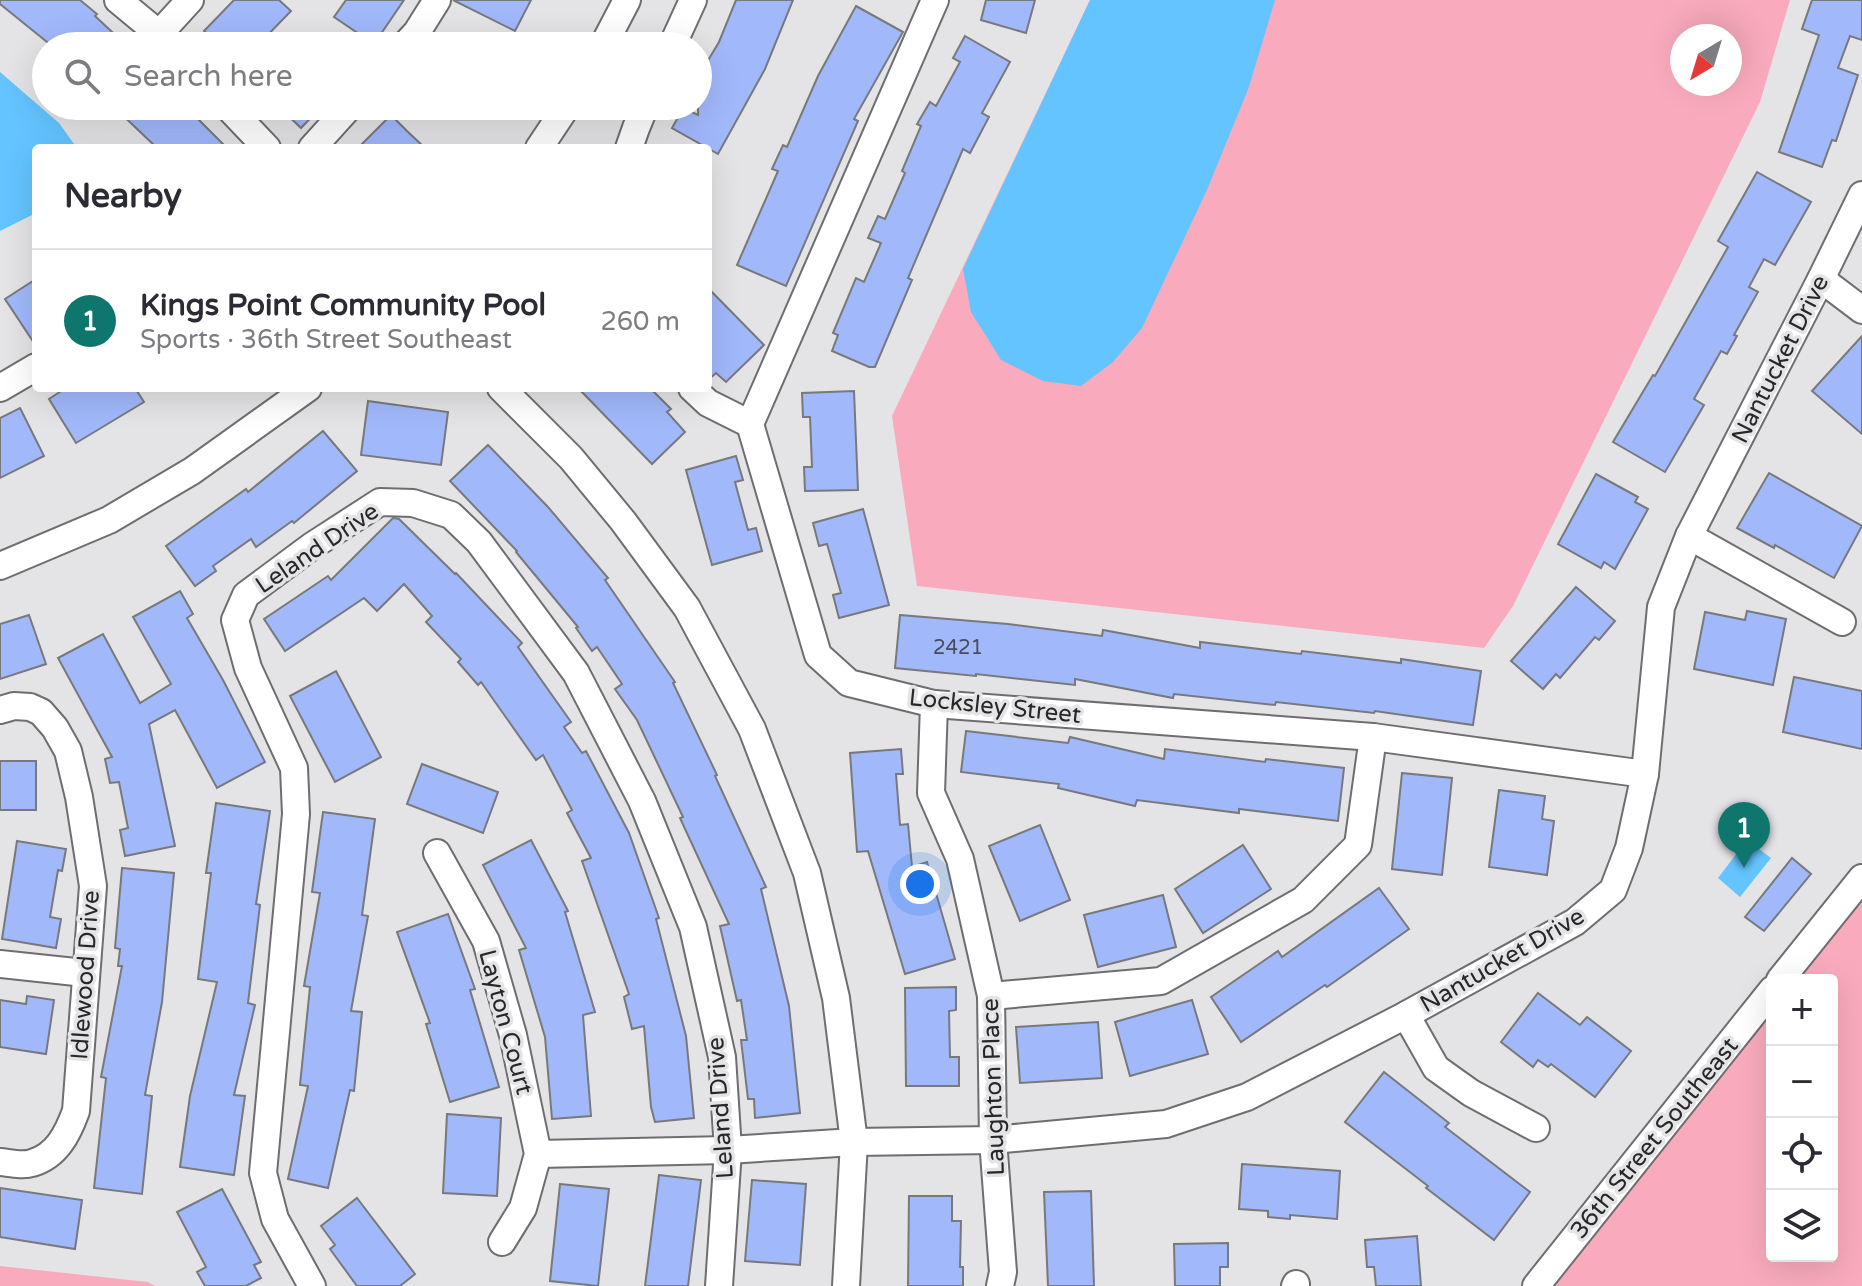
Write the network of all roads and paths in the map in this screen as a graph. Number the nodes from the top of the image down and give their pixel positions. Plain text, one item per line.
1 (118, 0) edge
2 (190, 0) edge
3 (437, 0) edge
4 (627, 0) edge
5 (693, 0) edge
6 (935, 0) edge
7 (156, 32) edge
8 (170, 32) edge
9 (417, 32) edge
10 (610, 32) edge
11 (678, 32) edge
12 (240, 120) edge
13 (337, 120) edge
14 (558, 120) edge
15 (640, 120) edge
16 (263, 144) edge
17 (316, 144) edge
18 (542, 144) edge
19 (631, 144) edge
20 (1862, 195) edge
21 (1821, 279) junction
22 (1862, 310) edge
23 (32, 369) edge
24 (0, 388) edge
25 (302, 392) edge
26 (505, 392) edge
27 (696, 392) edge
28 (750, 424) junction
29 (1689, 536) junction
30 (0, 566) edge
31 (1842, 622) dead end
32 (934, 704) junction
33 (0, 710) edge
34 (1373, 737) junction
35 (1645, 774) junction
36 (437, 853) dead end
37 (1862, 878) edge
38 (0, 964) edge
39 (85, 973) junction
40 (1785, 974) edge
41 (991, 996) junction
42 (1766, 998) edge
43 (1406, 1015) junction
44 (1536, 1128) dead end
45 (993, 1140) junction
46 (854, 1142) junction
47 (728, 1150) junction
48 (538, 1154) junction
49 (0, 1162) edge
50 (502, 1242) dead end
51 (312, 1286) edge
52 (719, 1286) edge
53 (846, 1286) edge
54 (1000, 1286) edge
55 (1536, 1286) edge

1 - 7 street
2 - 8 street
3 - 9 street
4 - 10 street
5 - 11 street
6 - 28 street
12 - 16 street
13 - 17 street
14 - 18 street
15 - 19 street
20 - 21 street, Nantucket Drive
21 - 22 street
21 - 29 street, Nantucket Drive
23 - 24 street
25 - 30 street
26 - 46 street
27 - 28 street
28 - 32 street, Locksley Street
29 - 31 street
29 - 35 street, Nantucket Drive
32 - 34 street, Locksley Street
32 - 41 street, Laughton Place
33 - 39 street, Idlewood Drive
34 - 35 street, Locksley Street
34 - 41 street
35 - 43 street, Nantucket Drive
36 - 48 street, Layton Court
37 - 40 street
38 - 39 street
39 - 49 street, Idlewood Drive
41 - 45 street, Laughton Place
42 - 55 street, 36th Street Southeast
43 - 44 street
43 - 45 street, Nantucket Drive
45 - 46 street, Nantucket Drive
45 - 54 street, Laughton Place
46 - 47 street, Nantucket Drive
46 - 53 street
47 - 48 street
47 - 51 street, Leland Drive
47 - 52 street, Leland Drive
48 - 50 street, Layton Court

